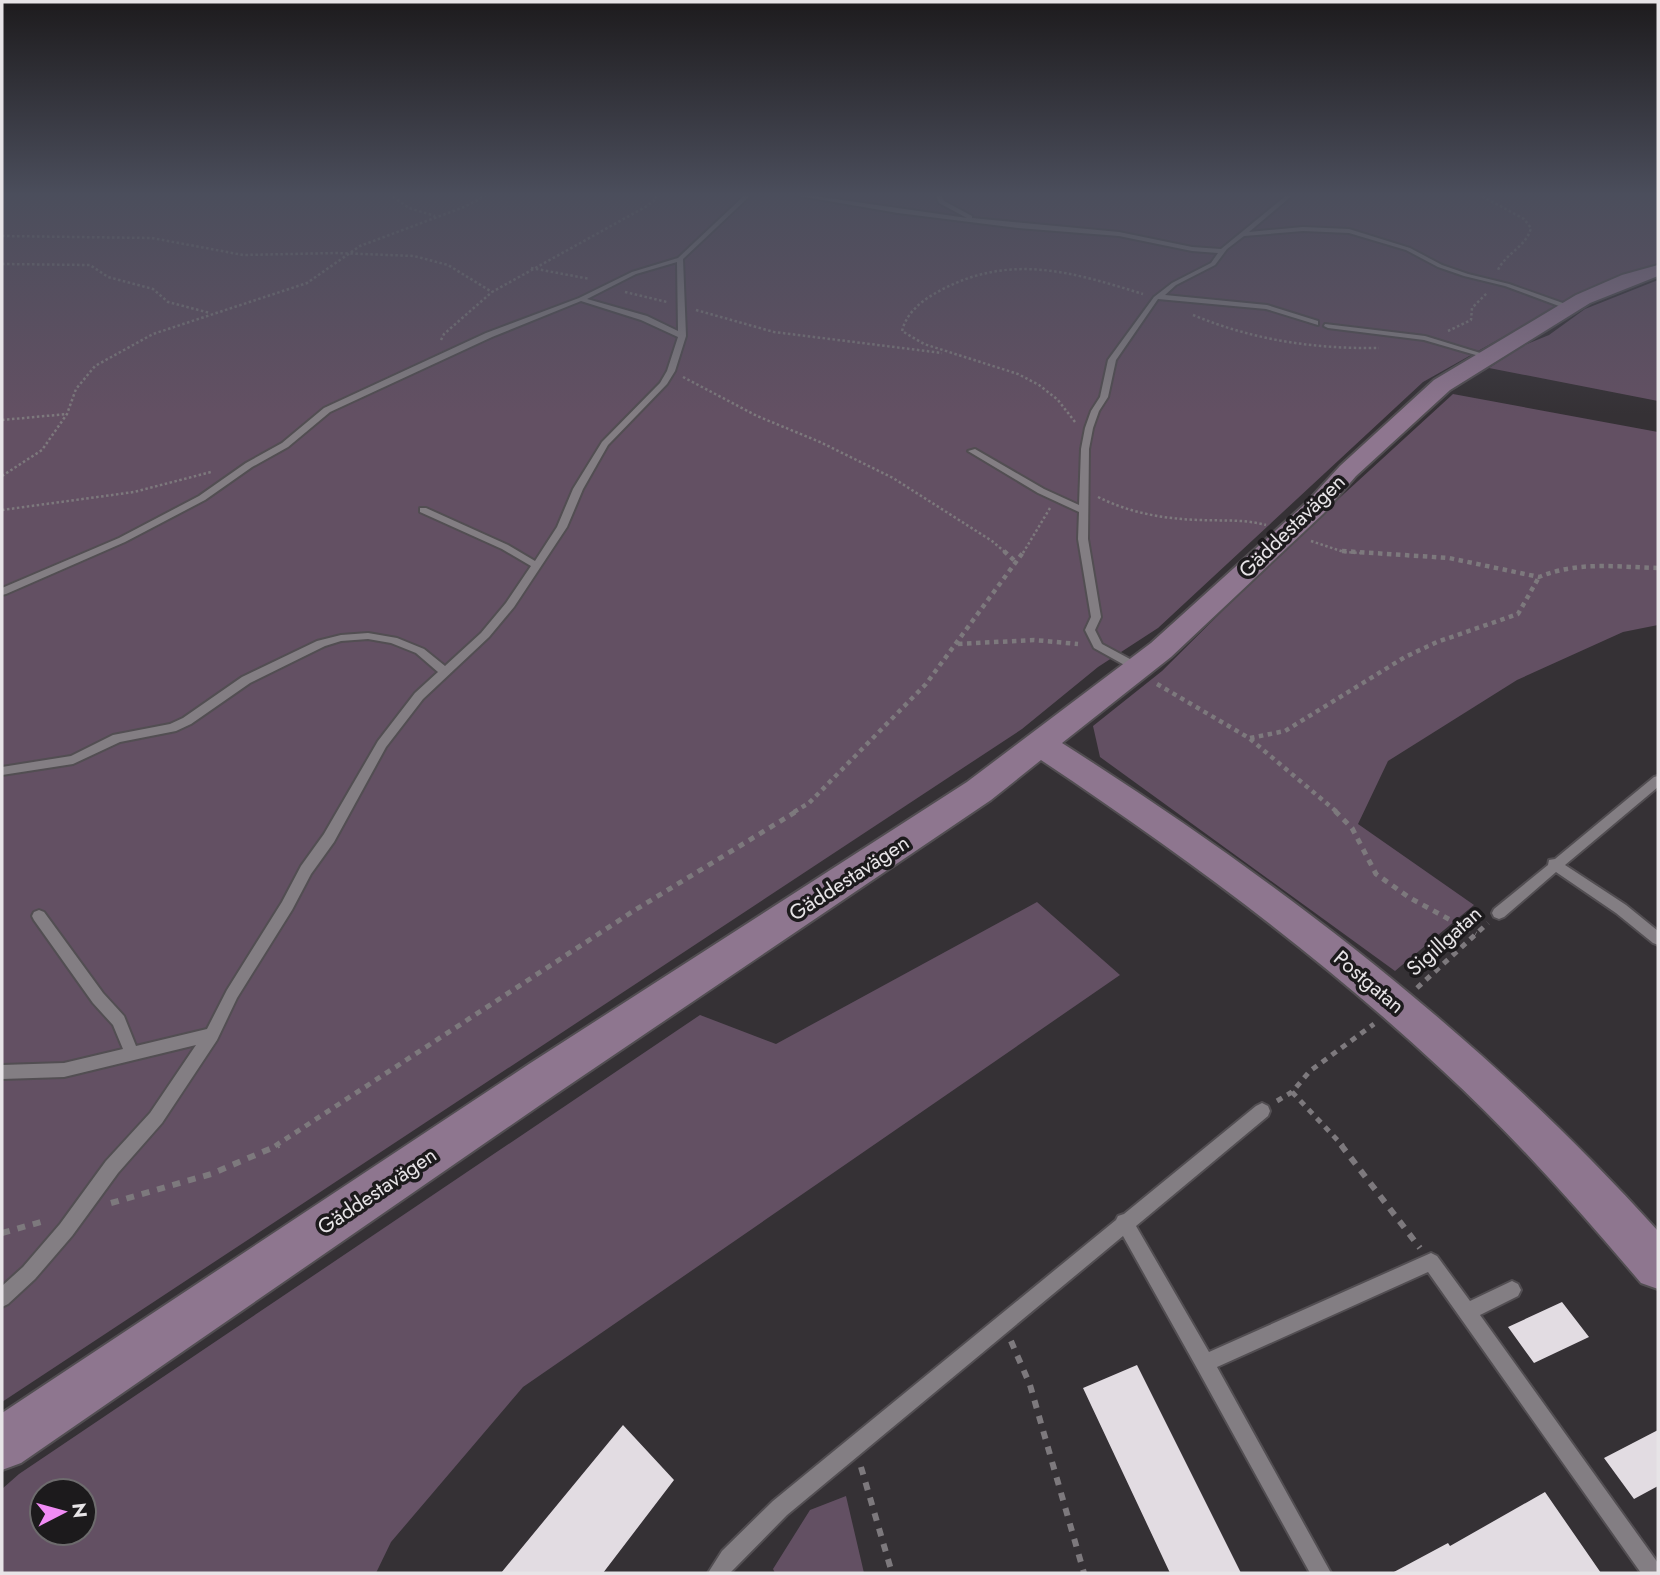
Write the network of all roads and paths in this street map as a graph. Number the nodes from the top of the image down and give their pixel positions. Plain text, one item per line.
1 (94, 268) edge
2 (329, 268) edge
3 (452, 268) edge
4 (531, 268) joint
5 (652, 268) edge
6 (680, 268) edge
7 (1010, 268) edge
8 (1024, 268) edge
9 (1206, 268) edge
10 (1445, 268) edge
11 (1498, 268) edge
12 (1658, 270) edge
13 (1493, 282) junction
14 (608, 286) junction
15 (492, 292) junction
16 (1157, 297) junction
17 (582, 299) junction
18 (682, 306) junction
19 (1570, 307) junction
20 (211, 314) junction
21 (1315, 323) dead end
22 (1328, 326) dead end
23 (682, 336) junction
24 (1425, 338) junction
25 (946, 353) junction
26 (452, 355) junction
27 (1486, 356) junction
28 (671, 371) junction
29 (67, 414) junction
30 (2, 419) edge
31 (1077, 434) dead end
32 (972, 450) dead end
33 (249, 465) junction
34 (2, 476) edge
35 (1082, 489) junction
36 (1056, 498) junction
37 (2, 510) edge
38 (423, 510) dead end
39 (1083, 510) junction
40 (1287, 532) junction
41 (1017, 563) junction
42 (537, 566) junction
43 (1658, 568) edge
44 (1539, 577) junction
45 (2, 592) edge
46 (957, 644) junction
47 (1104, 649) junction
48 (1137, 668) junction
49 (444, 671) junction
50 (1249, 738) junction
51 (1040, 744) junction
52 (2, 771) edge
53 (1658, 780) edge
54 (1554, 864) junction
55 (1499, 913) joint
56 (39, 916) dead end
57 (1476, 934) junction
58 (1658, 939) edge
59 (1411, 993) dead end
60 (1383, 1017) dead end
61 (212, 1035) junction
62 (132, 1054) junction
63 (2, 1072) edge
64 (1262, 1111) dead end
65 (80, 1211) junction
66 (1124, 1222) junction
67 (2, 1233) edge
68 (1431, 1262) junction
69 (1658, 1266) edge
70 (1512, 1290) dead end
71 (2, 1298) edge
72 (1466, 1312) junction
73 (1001, 1325) junction
74 (1205, 1363) junction
75 (2, 1444) edge
76 (854, 1446) junction
77 (718, 1573) edge
78 (892, 1573) edge
79 (1084, 1573) edge
80 (1321, 1573) edge
81 (1653, 1573) edge

1 - 20 path
2 - 20 path
3 - 15 path
4 - 14 path
4 - 15 path
5 - 14 lane
6 - 18 lane
7 - 25 path
8 - 16 path
9 - 16 lane
10 - 13 lane
11 - 13 path
12 - 19 street, Gäddestavägen
13 - 19 lane
13 - 24 path
14 - 17 lane
14 - 18 path
15 - 26 path
16 - 21 lane
16 - 24 path
16 - 35 lane
17 - 23 lane
17 - 26 lane
18 - 23 lane
18 - 25 path
19 - 27 street, Gäddestavägen
20 - 29 path
22 - 24 lane
23 - 28 lane
24 - 27 lane
25 - 31 path
26 - 33 lane
27 - 40 street, Gäddestavägen
28 - 41 path
28 - 42 lane
29 - 30 path
29 - 34 path
32 - 36 lane
33 - 37 path
33 - 45 lane
35 - 39 lane
35 - 40 path
36 - 39 lane
36 - 41 path
38 - 42 lane
39 - 47 lane
40 - 44 path
40 - 48 street, Gäddestavägen
41 - 46 path
42 - 49 lane
43 - 44 path
44 - 50 path
46 - 47 path
46 - 65 path
47 - 48 lane
48 - 50 path
48 - 51 street, Gäddestavägen
49 - 52 lane
49 - 61 lane
50 - 57 path
51 - 69 street, Postgatan
51 - 75 street, Gäddestavägen
53 - 54 lane
54 - 55 lane
54 - 58 lane
55 - 57 path, Sigillgatan
56 - 62 lane
57 - 59 path, Sigillgatan
60 - 68 path
61 - 62 lane
61 - 65 lane
62 - 63 lane
64 - 66 lane
65 - 67 path
65 - 71 lane
66 - 73 lane
66 - 74 lane
68 - 72 lane
68 - 74 lane
70 - 72 lane
72 - 81 lane
73 - 76 lane
73 - 79 path
74 - 80 lane
76 - 77 lane
76 - 78 path

